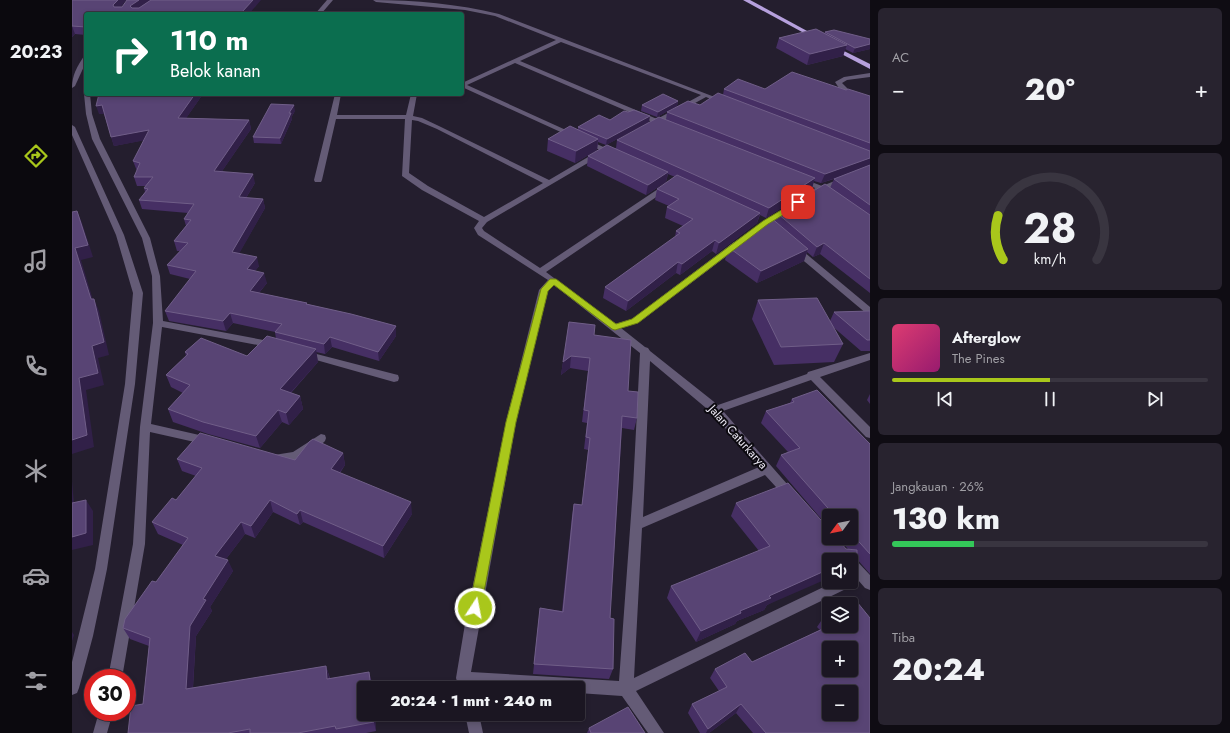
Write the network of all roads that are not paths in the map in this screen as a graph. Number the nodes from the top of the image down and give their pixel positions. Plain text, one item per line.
1 (330, 0) edge
2 (376, 0) edge
3 (746, 0) edge
4 (452, 7) junction
5 (320, 12) edge
6 (447, 12) edge
7 (560, 40) junction
8 (84, 60) edge
9 (515, 61) junction
10 (870, 67) edge
11 (870, 75) edge
12 (464, 84) edge
13 (72, 86) edge
14 (464, 86) edge
15 (706, 95) junction
16 (87, 96) edge
17 (337, 96) edge
18 (414, 96) edge
19 (870, 102) edge
20 (728, 104) edge
21 (332, 117) junction
22 (409, 117) junction
23 (661, 123) junction
24 (72, 127) edge
25 (645, 129) edge
26 (870, 169) edge
27 (792, 176) edge
28 (318, 180) dead end
29 (675, 182) edge
30 (549, 183) junction
31 (821, 188) junction
32 (808, 196) edge
33 (840, 201) edge
34 (484, 220) junction
35 (747, 237) edge
36 (789, 243) edge
37 (540, 272) junction
38 (553, 280) junction
39 (870, 312) edge
40 (158, 323) junction
41 (615, 327) junction
42 (284, 348) edge
43 (645, 350) junction
44 (299, 352) edge
45 (870, 356) edge
46 (812, 375) junction
47 (394, 378) dead end
48 (716, 410) junction
49 (145, 427) junction
50 (870, 434) edge
51 (321, 438) dead end
52 (220, 443) edge
53 (264, 454) edge
54 (767, 469) junction
55 (797, 503) edge
56 (636, 525) junction
57 (832, 589) edge
58 (117, 669) edge
59 (464, 681) edge
60 (585, 687) edge
61 (72, 688) edge
62 (626, 688) junction
63 (103, 721) edge
64 (473, 721) edge
65 (100, 733) edge
66 (476, 733) edge
67 (657, 733) edge

1 - 5 street
2 - 4 street
3 - 10 highway
4 - 6 street
4 - 7 street
7 - 9 street
7 - 15 street
8 - 13 street
9 - 12 street
9 - 23 street
11 - 19 street
14 - 30 street
15 - 20 street
15 - 23 street
16 - 40 street
17 - 21 street
18 - 22 street
21 - 22 street
21 - 28 street
22 - 30 street
22 - 34 street
23 - 25 street
24 - 61 street
26 - 31 street
27 - 31 street
29 - 37 street
30 - 34 street
31 - 32 street
31 - 33 street
34 - 37 street, Jalan Caturkarya
35 - 41 street
36 - 39 street
37 - 38 street, Jalan Caturkarya
38 - 41 street, Jalan Caturkarya
38 - 59 street
40 - 42 street
40 - 49 street
41 - 43 street, Jalan Caturkarya
43 - 48 street, Jalan Caturkarya
43 - 56 street
44 - 47 street
45 - 46 street
46 - 48 street
46 - 50 street
48 - 54 street, Jalan Caturkarya
49 - 52 street
49 - 58 street
51 - 53 street
54 - 55 street, Jalan Caturkarya
54 - 56 street
56 - 62 street
57 - 62 street
60 - 62 street
62 - 67 street
63 - 65 street
64 - 66 street

